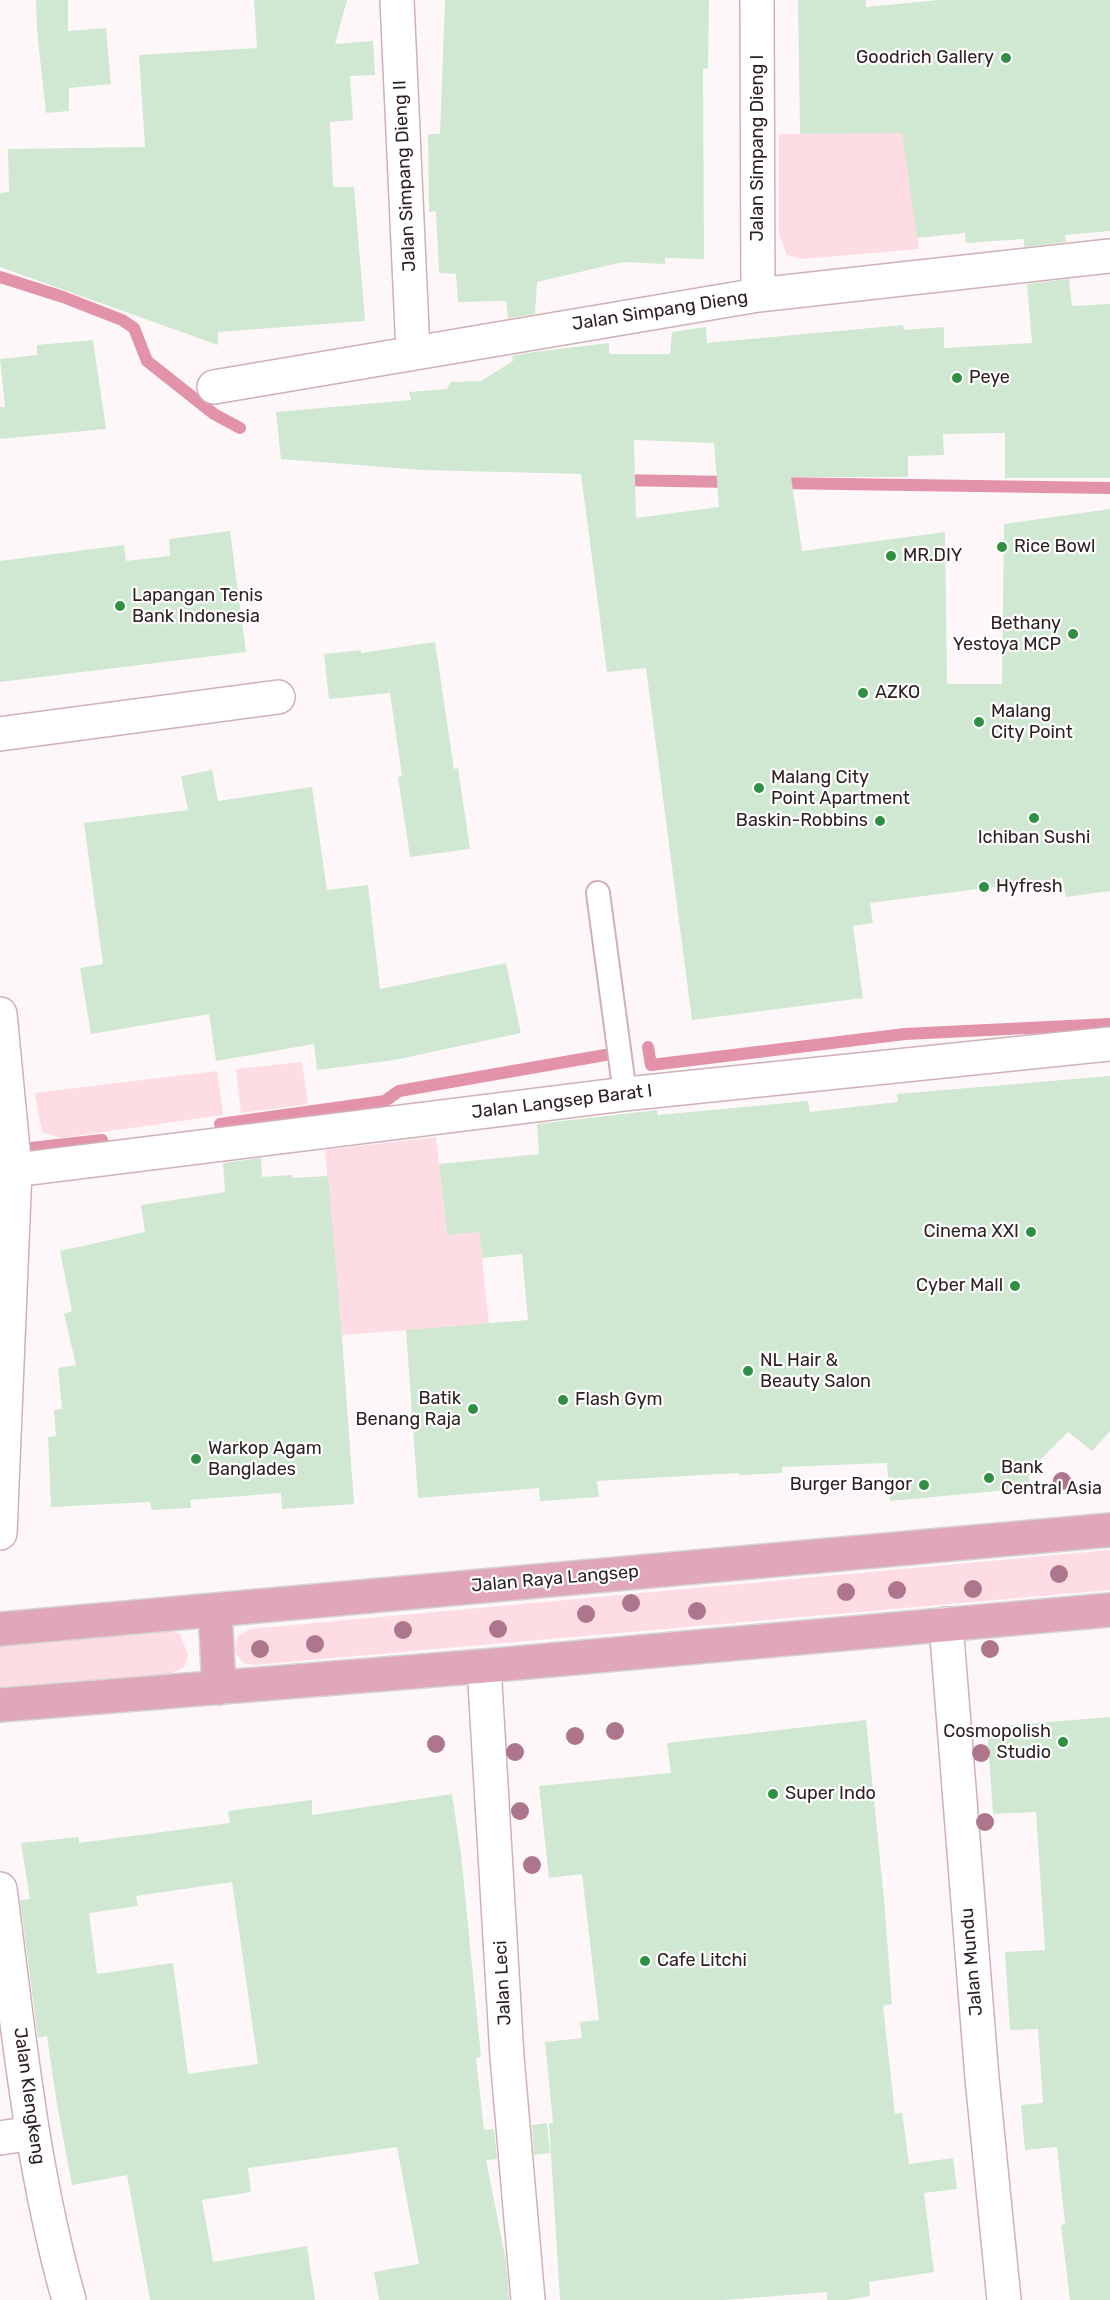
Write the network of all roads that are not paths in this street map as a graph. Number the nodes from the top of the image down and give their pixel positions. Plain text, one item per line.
1 (397, 0) edge
2 (757, 0) edge
3 (1110, 256) edge
4 (758, 295) junction
5 (413, 352) junction
6 (214, 387) dead end
7 (278, 697) dead end
8 (0, 734) edge
9 (598, 893) dead end
10 (0, 1014) edge
11 (1110, 1044) edge
12 (625, 1094) junction
13 (15, 1170) junction
14 (1110, 1530) edge
15 (0, 1533) edge
16 (215, 1610) junction
17 (1110, 1610) edge
18 (946, 1624) junction
19 (0, 1629) edge
20 (484, 1666) junction
21 (219, 1688) junction
22 (0, 1705) edge
23 (0, 1889) edge
24 (33, 2133) junction
25 (0, 2138) edge
26 (997, 2299) edge
27 (69, 2300) edge
28 (528, 2300) edge

1 - 5 street, Jalan Simpang Dieng II
2 - 4 street, Jalan Simpang Dieng I
3 - 4 street, Jalan Simpang Dieng
4 - 5 street, Jalan Simpang Dieng
5 - 6 street, Jalan Simpang Dieng
7 - 8 street
9 - 12 lane
10 - 13 street
11 - 12 street, Jalan Langsep Barat I
12 - 13 street, Jalan Langsep Barat I
13 - 15 street
14 - 16 main road, Jalan Raya Langsep
16 - 19 main road, Jalan Raya Langsep
16 - 21 main road
17 - 18 main road
18 - 20 main road
18 - 26 street, Jalan Mundu
20 - 21 main road
20 - 28 street, Jalan Leci
21 - 22 main road
23 - 24 street, Jalan Klengkeng
24 - 25 street
24 - 27 street, Jalan Klengkeng

